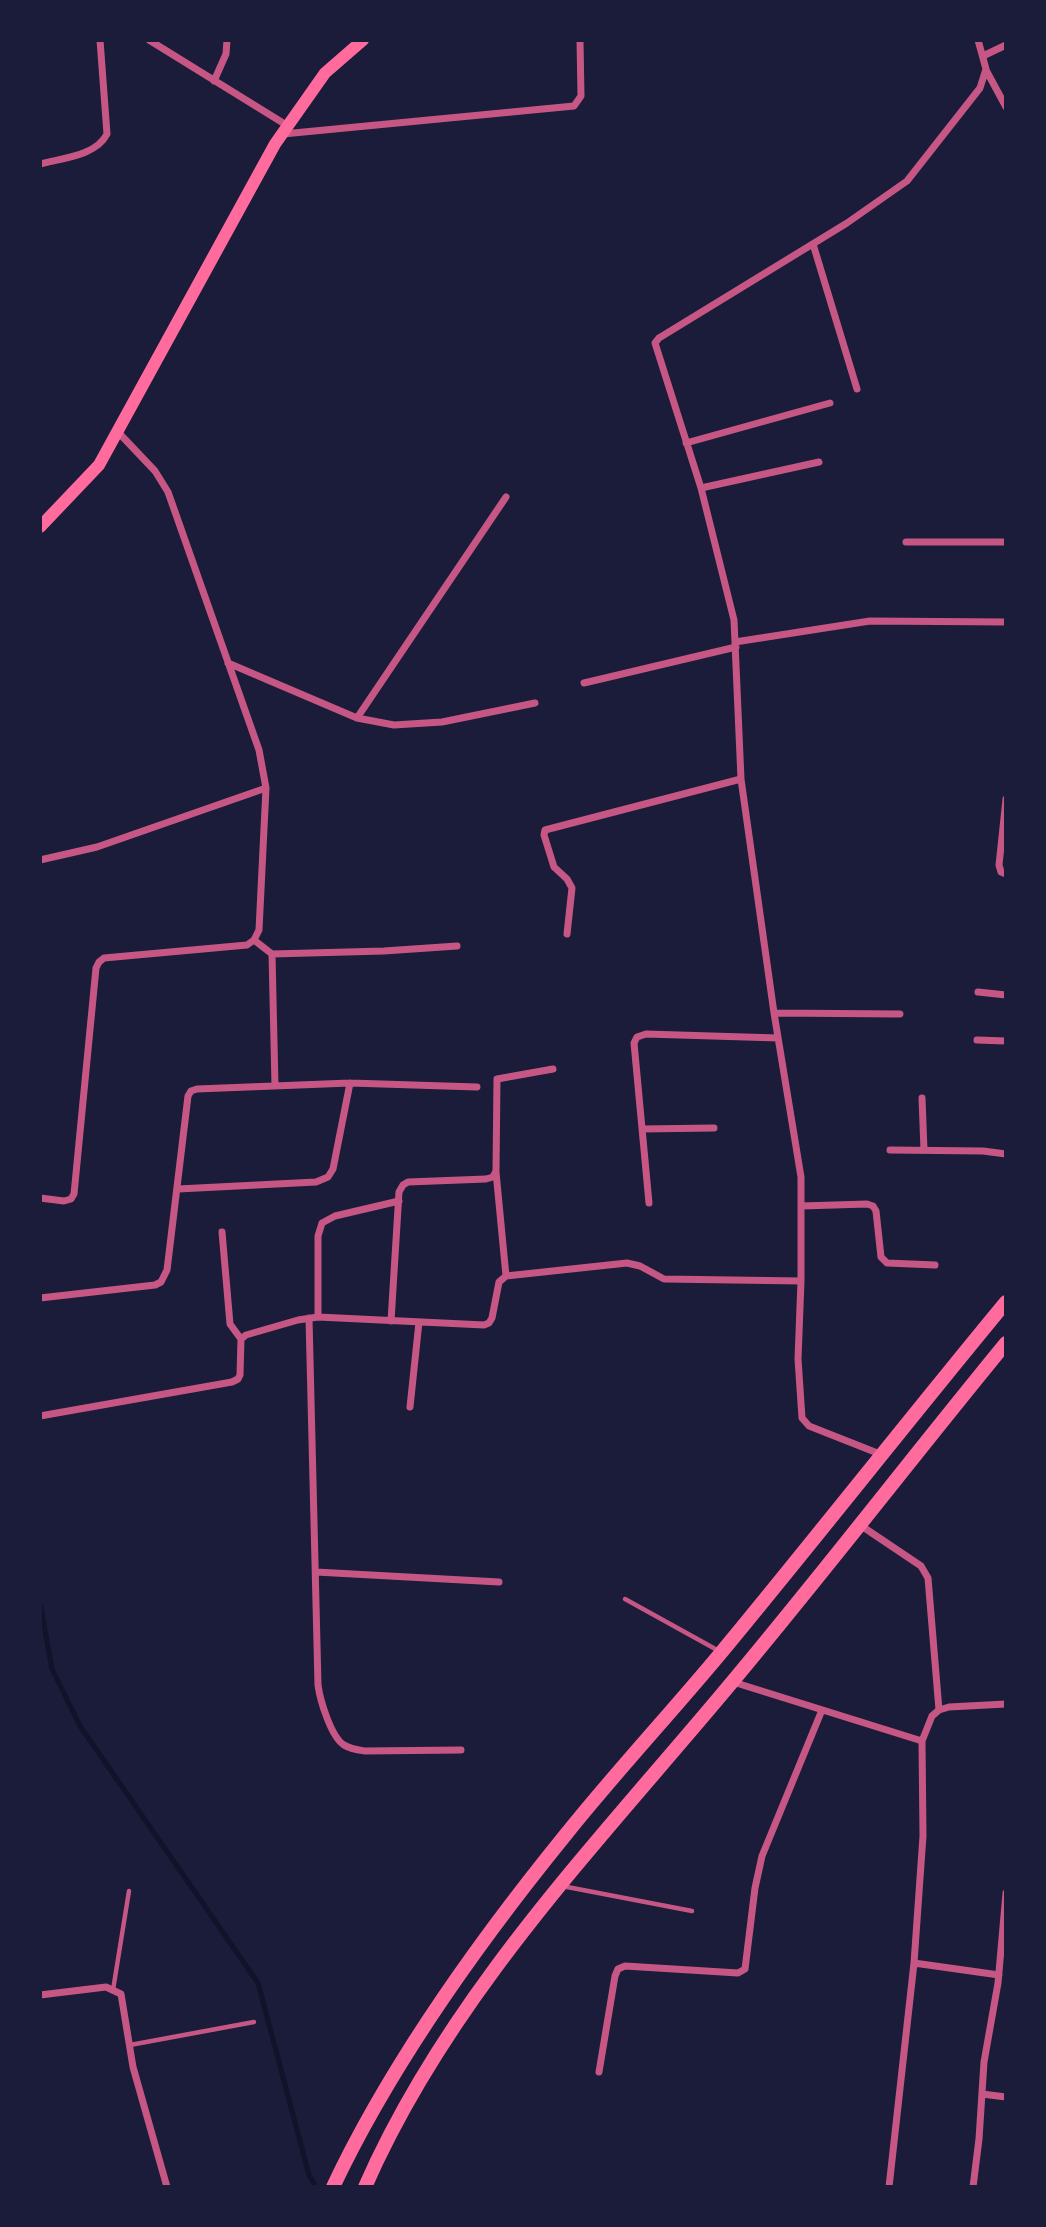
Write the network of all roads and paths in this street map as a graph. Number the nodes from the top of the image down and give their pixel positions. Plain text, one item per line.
1 (100, 40) edge
2 (149, 40) edge
3 (227, 40) edge
4 (363, 40) edge
5 (580, 40) edge
6 (978, 40) edge
7 (1006, 45) edge
8 (983, 56) junction
9 (986, 69) junction
10 (214, 80) junction
11 (1006, 107) edge
12 (285, 130) junction
13 (40, 164) edge
14 (813, 244) junction
15 (857, 389) dead end
16 (830, 403) dead end
17 (118, 432) junction
18 (686, 443) junction
19 (819, 462) dead end
20 (701, 488) junction
21 (506, 497) dead end
22 (40, 527) edge
23 (906, 542) dead end
24 (1006, 542) edge
25 (1006, 622) edge
26 (736, 645) junction
27 (228, 663) junction
28 (584, 683) dead end
29 (535, 703) dead end
30 (357, 718) junction
31 (741, 779) junction
32 (265, 788) junction
33 (1006, 799) edge
34 (40, 860) edge
35 (1006, 874) edge
36 (568, 934) dead end
37 (254, 940) junction
38 (457, 946) dead end
39 (272, 954) junction
40 (978, 992) dead end
41 (1006, 995) edge
42 (774, 1013) junction
43 (900, 1014) dead end
44 (778, 1038) junction
45 (977, 1040) dead end
46 (1006, 1041) edge
47 (553, 1069) dead end
48 (350, 1083) junction
49 (275, 1086) junction
50 (477, 1087) dead end
51 (922, 1098) dead end
52 (714, 1128) dead end
53 (642, 1129) junction
54 (890, 1150) dead end
55 (925, 1150) junction
56 (1006, 1154) edge
57 (496, 1171) junction
58 (178, 1189) junction
59 (40, 1198) edge
60 (399, 1201) junction
61 (649, 1203) dead end
62 (801, 1206) junction
63 (222, 1232) dead end
64 (935, 1265) dead end
65 (506, 1276) junction
66 (801, 1281) junction
67 (40, 1298) edge
68 (1006, 1302) edge
69 (318, 1317) junction
70 (309, 1318) junction
71 (391, 1321) junction
72 (419, 1322) junction
73 (241, 1339) junction
74 (1006, 1343) edge
75 (921, 1404) junction
76 (410, 1407) dead end
77 (40, 1416) edge
78 (942, 1421) junction
79 (880, 1454) junction
80 (858, 1524) junction
81 (316, 1572) junction
82 (499, 1583) dead end
83 (625, 1599) dead end
84 (721, 1653) junction
85 (732, 1682) junction
86 (1006, 1704) edge
87 (822, 1710) junction
88 (939, 1710) junction
89 (922, 1741) junction
90 (461, 1750) dead end
91 (560, 1886) junction
92 (129, 1891) dead end
93 (1006, 1893) edge
94 (692, 1911) dead end
95 (914, 1963) junction
96 (999, 1975) junction
97 (113, 1991) junction
98 (40, 1995) edge
99 (254, 2022) dead end
100 (130, 2045) junction
101 (599, 2071) dead end
102 (982, 2094) junction
103 (1006, 2097) edge
104 (167, 2187) edge
105 (333, 2187) edge
106 (365, 2187) edge
107 (889, 2187) edge
108 (973, 2187) edge

1 - 13 street
2 - 10 street
3 - 10 street
4 - 12 main road
5 - 12 street
6 - 8 street
7 - 8 street
8 - 9 street
9 - 11 street
9 - 14 street
10 - 12 street
12 - 17 main road
14 - 15 street
14 - 18 street
16 - 18 street
17 - 22 main road
17 - 27 street
18 - 20 street
19 - 20 street
20 - 26 street
21 - 30 street
23 - 24 street
25 - 26 street
26 - 28 street
26 - 31 street
27 - 30 street
27 - 32 street
29 - 30 street
31 - 36 street
31 - 42 street
32 - 34 street
32 - 37 street
33 - 35 street
37 - 39 street
37 - 59 street
38 - 39 street
39 - 49 street
40 - 41 street
42 - 43 street
42 - 44 street
44 - 53 street
44 - 62 street
45 - 46 street
47 - 57 street
48 - 49 street
48 - 50 street
48 - 58 street
49 - 58 street
51 - 55 street
52 - 53 street
53 - 61 street
54 - 55 street
55 - 56 street
57 - 60 street
57 - 65 street
58 - 67 street
60 - 69 street
60 - 71 street
62 - 64 street
62 - 66 street
63 - 73 street
65 - 66 street
65 - 72 street
66 - 79 street
68 - 75 highway
69 - 70 street
69 - 71 street
70 - 73 street
70 - 81 street
71 - 72 street
72 - 76 street
73 - 77 street
74 - 78 highway
75 - 78 highway
75 - 79 highway
78 - 80 highway
79 - 84 highway
80 - 85 highway
80 - 88 street
81 - 82 street
81 - 90 street
83 - 84 lane
84 - 105 highway
85 - 87 street
85 - 91 highway
86 - 88 street
87 - 89 street
87 - 101 street
88 - 89 street
89 - 95 street
91 - 94 lane
91 - 106 highway
92 - 97 lane
93 - 96 street
95 - 96 street
95 - 107 street
96 - 102 street
97 - 98 street
97 - 100 street
99 - 100 lane
100 - 104 street
102 - 103 street
102 - 108 street

